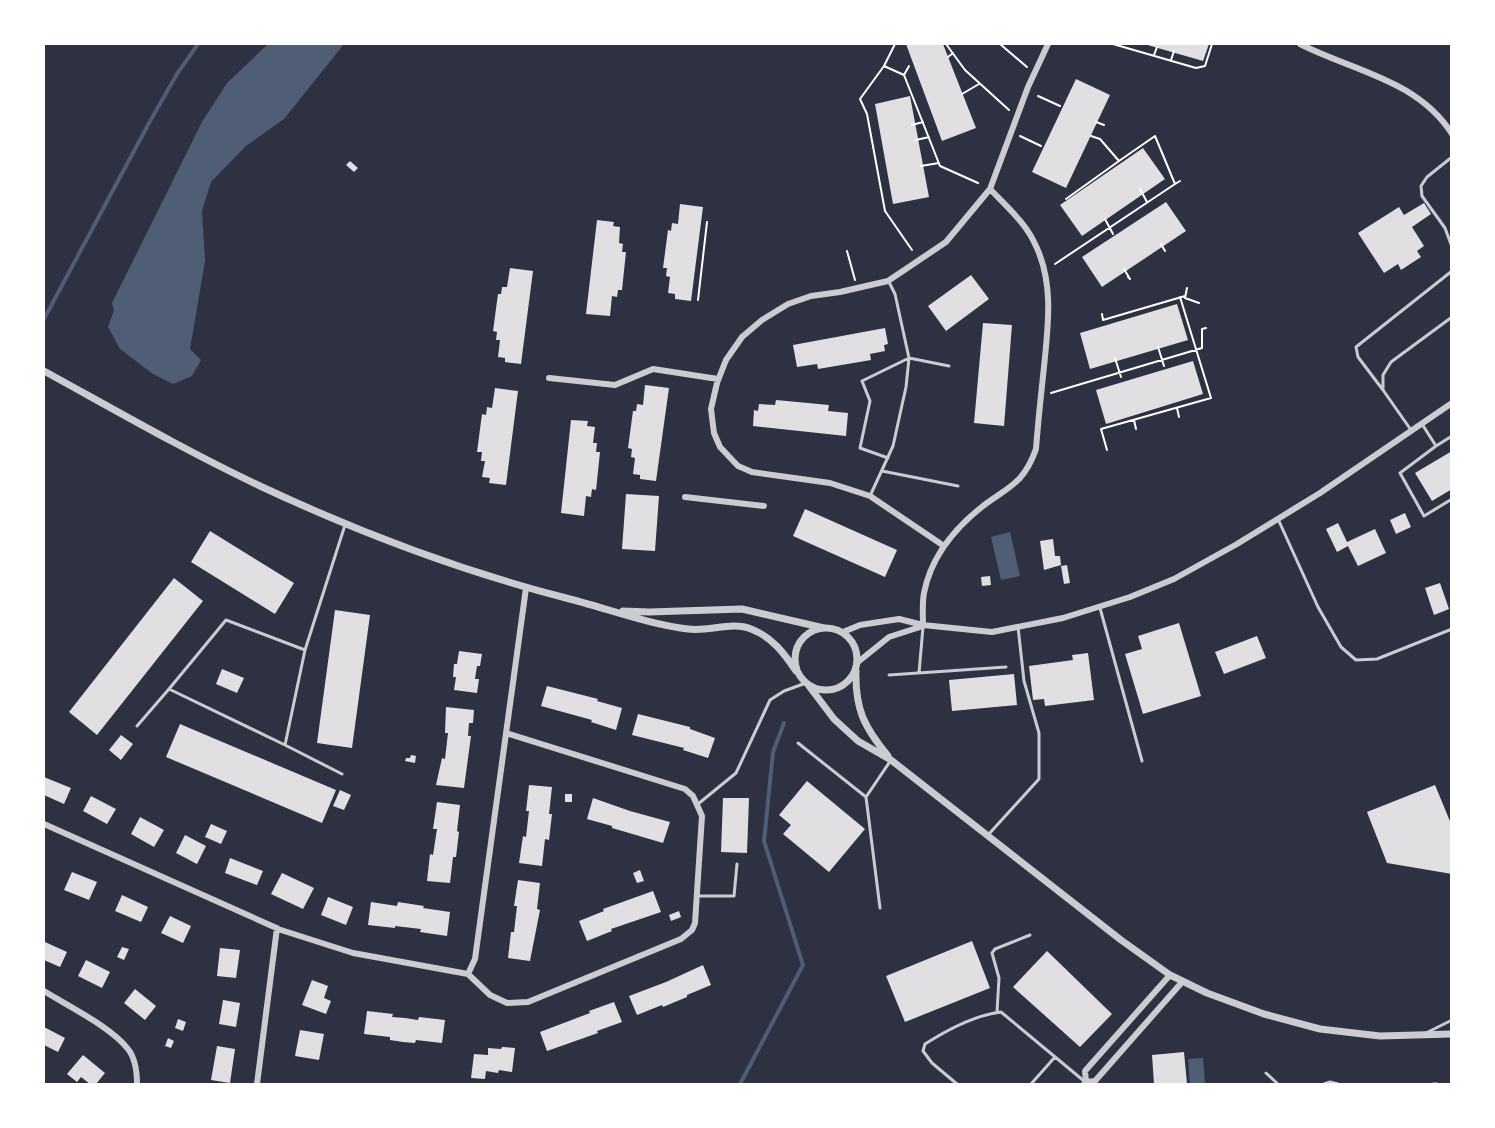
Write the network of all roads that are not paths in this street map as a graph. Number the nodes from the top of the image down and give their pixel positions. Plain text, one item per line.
1 (1048, 44) edge
2 (1300, 44) edge
3 (1452, 135) edge
4 (1452, 157) edge
5 (990, 189) junction
6 (1452, 247) edge
7 (1452, 271) edge
8 (888, 281) junction
9 (1452, 317) edge
10 (909, 358) junction
11 (949, 366) dead end
12 (44, 371) edge
13 (549, 378) dead end
14 (718, 380) junction
15 (1383, 390) junction
16 (1452, 403) edge
17 (1421, 423) junction
18 (1411, 430) junction
19 (1452, 436) edge
20 (1436, 446) junction
21 (888, 458) junction
22 (882, 471) junction
23 (958, 486) dead end
24 (870, 495) junction
25 (685, 496) dead end
26 (1452, 499) edge
27 (764, 506) dead end
28 (1278, 519) junction
29 (345, 525) junction
30 (944, 546) junction
31 (526, 588) junction
32 (1100, 608) junction
33 (611, 610) junction
34 (923, 626) junction
35 (824, 627) junction
36 (1018, 627) junction
37 (1452, 629) edge
38 (843, 632) junction
39 (305, 651) junction
40 (857, 665) junction
41 (1006, 667) dead end
42 (796, 671) junction
43 (919, 673) junction
44 (889, 675) dead end
45 (807, 685) junction
46 (169, 689) junction
47 (137, 726) dead end
48 (506, 733) junction
49 (798, 743) dead end
50 (285, 745) junction
51 (891, 760) junction
52 (1142, 761) dead end
53 (342, 774) dead end
54 (866, 797) junction
55 (698, 804) junction
56 (44, 824) edge
57 (987, 836) junction
58 (737, 864) dead end
59 (698, 896) junction
60 (880, 908) dead end
61 (277, 928) junction
62 (1030, 935) dead end
63 (468, 974) junction
64 (1170, 975) junction
65 (1183, 981) junction
66 (44, 991) edge
67 (997, 1012) junction
68 (1452, 1020) edge
69 (1452, 1034) edge
70 (1420, 1036) junction
71 (1055, 1057) junction
72 (1266, 1073) dead end
73 (1085, 1083) edge
74 (137, 1084) edge
75 (257, 1084) edge
76 (957, 1084) edge
77 (1031, 1084) edge
78 (1278, 1084) edge
79 (1324, 1084) edge
80 (1338, 1084) edge

1 - 5 street
2 - 3 street
4 - 6 lane
5 - 8 street
5 - 30 street
7 - 15 lane
8 - 10 lane
8 - 14 street
9 - 15 lane
10 - 11 lane
10 - 21 lane
10 - 21 lane
12 - 29 street
13 - 14 street
14 - 24 street
15 - 18 lane
16 - 17 street
17 - 18 street
17 - 20 lane
18 - 28 street
19 - 20 lane
20 - 26 lane
21 - 22 lane
22 - 23 lane
22 - 24 lane
24 - 30 street
25 - 27 street
28 - 32 street
28 - 37 lane
29 - 31 street
29 - 39 lane
30 - 34 street
31 - 33 street
31 - 48 street
32 - 36 street
32 - 52 lane
33 - 35 street
33 - 42 street
34 - 36 street
34 - 38 street
34 - 40 street
34 - 43 lane
35 - 38 street
35 - 42 street
36 - 57 lane
38 - 40 street
39 - 46 lane
39 - 50 lane
40 - 45 street
40 - 51 street
41 - 43 lane
42 - 45 street
43 - 44 lane
45 - 51 street
45 - 55 lane
46 - 47 lane
46 - 50 lane
48 - 55 street
48 - 63 street
49 - 54 lane
50 - 53 lane
51 - 54 lane
51 - 57 street
54 - 60 lane
55 - 59 street
56 - 61 street
57 - 64 street
58 - 59 lane
59 - 63 street
61 - 63 street
61 - 75 street
62 - 67 lane
64 - 65 street
64 - 73 street
65 - 70 street
65 - 73 street
66 - 74 street
67 - 71 lane
67 - 76 lane
68 - 70 lane
69 - 70 street
71 - 73 lane
71 - 77 lane
72 - 78 lane
79 - 80 lane

